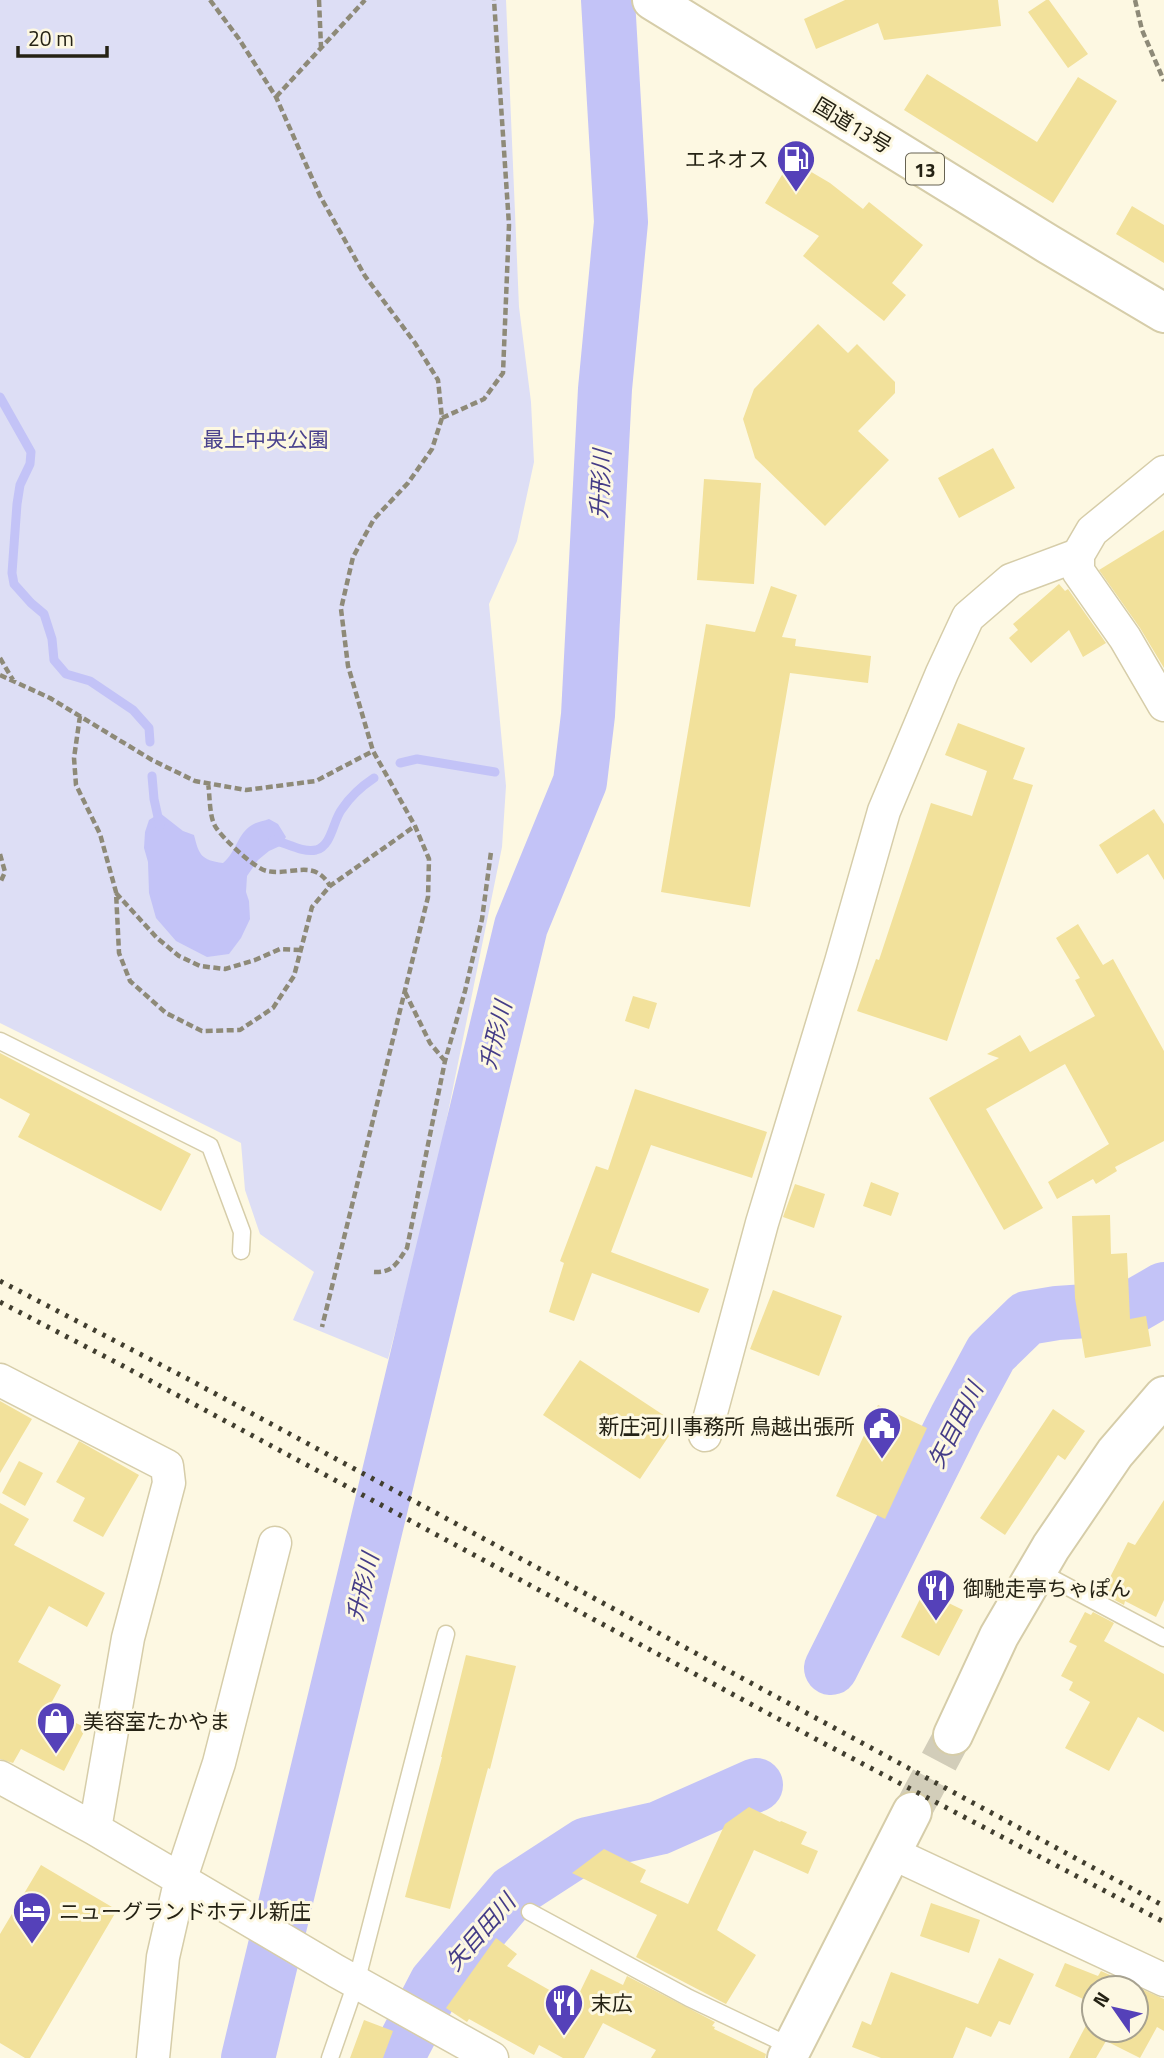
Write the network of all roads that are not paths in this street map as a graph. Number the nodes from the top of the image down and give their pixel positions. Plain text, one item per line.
1 (652, 0) edge
2 (1164, 313) edge
3 (1164, 472) edge
4 (1078, 555) junction
5 (1164, 705) edge
6 (0, 1041) edge
7 (241, 1251) dead end
8 (0, 1380) edge
9 (1164, 1396) edge
10 (705, 1435) dead end
11 (275, 1543) dead end
12 (1038, 1571) junction
13 (446, 1634) dead end
14 (1164, 1638) edge
15 (953, 1735) tunnel mouth
16 (0, 1777) edge
17 (912, 1812) tunnel mouth
18 (96, 1829) junction
19 (892, 1853) junction
20 (193, 1887) junction
21 (530, 1912) dead end
22 (346, 1977) junction
23 (1164, 1980) edge
24 (790, 2053) edge
25 (153, 2058) edge
26 (330, 2058) edge
27 (492, 2058) edge

1 - 2 main road, 国道13号 / 13
3 - 4 street
4 - 5 street
4 - 10 street
6 - 7 lane
8 - 18 street
9 - 12 main road
11 - 20 street
12 - 14 lane
12 - 15 main road
13 - 22 lane
16 - 18 street
17 - 19 main road
18 - 20 street
19 - 23 street
19 - 24 main road
20 - 22 street
20 - 25 street
21 - 24 lane
22 - 26 lane
22 - 27 street

